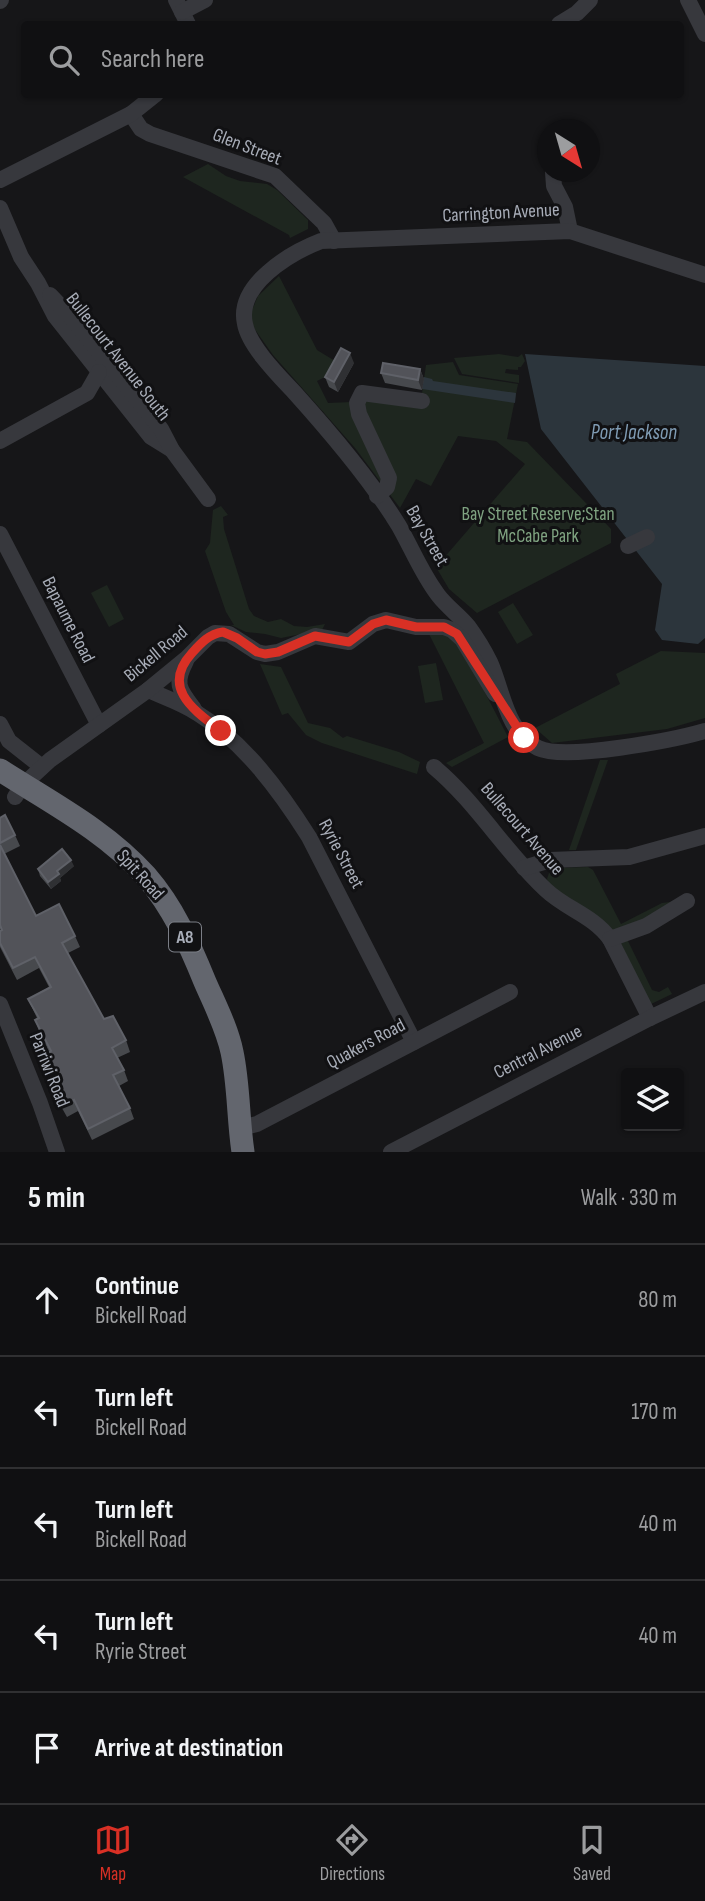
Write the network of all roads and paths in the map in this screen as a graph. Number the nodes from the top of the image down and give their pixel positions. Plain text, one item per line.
1 (205, 0) edge
2 (590, 0) edge
3 (688, 0) edge
4 (182, 12) edge
5 (564, 21) edge
6 (705, 34) edge
7 (151, 98) edge
8 (131, 114) junction
9 (0, 180) edge
10 (554, 182) edge
11 (0, 208) edge
12 (570, 231) junction
13 (334, 241) junction
14 (705, 275) edge
15 (38, 283) junction
16 (99, 372) junction
17 (422, 401) dead end
18 (0, 441) edge
19 (172, 450) junction
20 (377, 496) junction
21 (208, 499) dead end
22 (0, 534) edge
23 (647, 537) dead end
24 (628, 546) dead end
25 (187, 658) junction
26 (148, 690) junction
27 (195, 711) junction
28 (507, 711) junction
29 (0, 724) edge
30 (99, 725) junction
31 (705, 731) edge
32 (42, 767) junction
33 (433, 768) dead end
34 (0, 770) edge
35 (13, 790) edge
36 (705, 836) edge
37 (524, 868) junction
38 (687, 901) dead end
39 (610, 939) junction
40 (510, 992) dead end
41 (705, 992) edge
42 (0, 1004) edge
43 (650, 1017) junction
44 (414, 1042) junction
45 (240, 1128) junction
46 (57, 1152) edge
47 (227, 1152) edge
48 (243, 1152) edge
49 (391, 1152) edge

1 - 4 street
2 - 5 street
3 - 6 street
7 - 8 street
8 - 9 street
8 - 13 street, Glen Street
10 - 12 street
11 - 15 street, Bullecourt Avenue South
12 - 13 street, Carrington Avenue
12 - 14 street, Carrington Avenue
13 - 20 street, Bay Street
15 - 16 street, Bullecourt Avenue South
15 - 19 street, Bullecourt Avenue South
16 - 18 street
16 - 19 street, Bullecourt Avenue South
17 - 20 street
19 - 21 street, Bullecourt Avenue South
20 - 28 street, Bay Street
22 - 30 street, Bapaume Road
23 - 24 street
25 - 26 street, Bickell Road
25 - 27 street, Ryrie Street
25 - 28 street, Bickell Road
26 - 27 street, Ryrie Street
26 - 30 street, Bickell Road
27 - 44 street, Ryrie Street
28 - 31 street, Bay Street
29 - 32 street
30 - 32 street, Bickell Road
32 - 35 street, Bickell Road
33 - 37 street, Bullecourt Avenue
34 - 35 highway, Spit Road / A8
35 - 45 highway, Spit Road / A8
35 - 47 highway, Spit Road / A8
36 - 37 street
37 - 39 street, Bullecourt Avenue
38 - 39 street
39 - 43 street, Bullecourt Avenue
40 - 44 street, Quakers Road
41 - 43 street, Central Avenue
42 - 46 street, Parriwi Road
43 - 49 street, Central Avenue
44 - 45 street, Quakers Road
45 - 48 highway, Spit Road / A8

